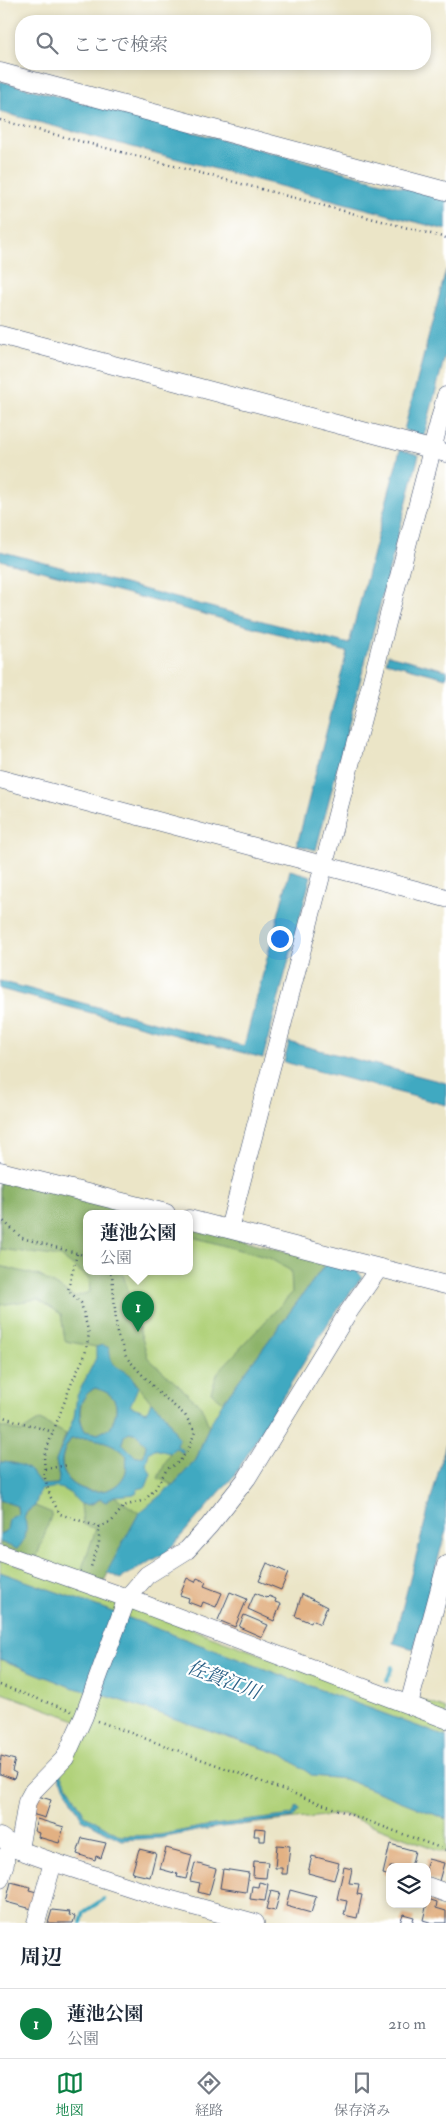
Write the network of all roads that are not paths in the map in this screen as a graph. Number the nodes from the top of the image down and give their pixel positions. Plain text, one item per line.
1 (0, 72) edge
2 (446, 191) edge
3 (0, 335) edge
4 (446, 396) edge
5 (439, 451) edge
6 (0, 779) edge
7 (324, 864) junction
8 (446, 898) edge
9 (0, 1171) edge
10 (154, 1210) edge
11 (193, 1220) edge
12 (229, 1230) junction
13 (379, 1268) junction
14 (446, 1285) edge
15 (0, 1553) edge
16 (446, 1565) edge
17 (125, 1601) junction
18 (409, 1704) junction
19 (446, 1719) edge
20 (0, 1837) edge
21 (8, 1854) edge
22 (52, 1862) junction
23 (0, 1879) edge
24 (431, 1887) edge
25 (446, 1892) edge
26 (36, 1923) edge
27 (255, 1923) edge

1 - 2 street
3 - 5 street
4 - 5 street
5 - 7 street
6 - 7 street
7 - 8 street
7 - 12 street
9 - 10 street
11 - 12 street
12 - 13 street
13 - 14 street
13 - 17 street
15 - 17 street
16 - 18 street
17 - 18 street
17 - 21 street
18 - 19 street
20 - 21 street
21 - 22 street
21 - 23 street
22 - 26 street
22 - 27 street
24 - 25 street

